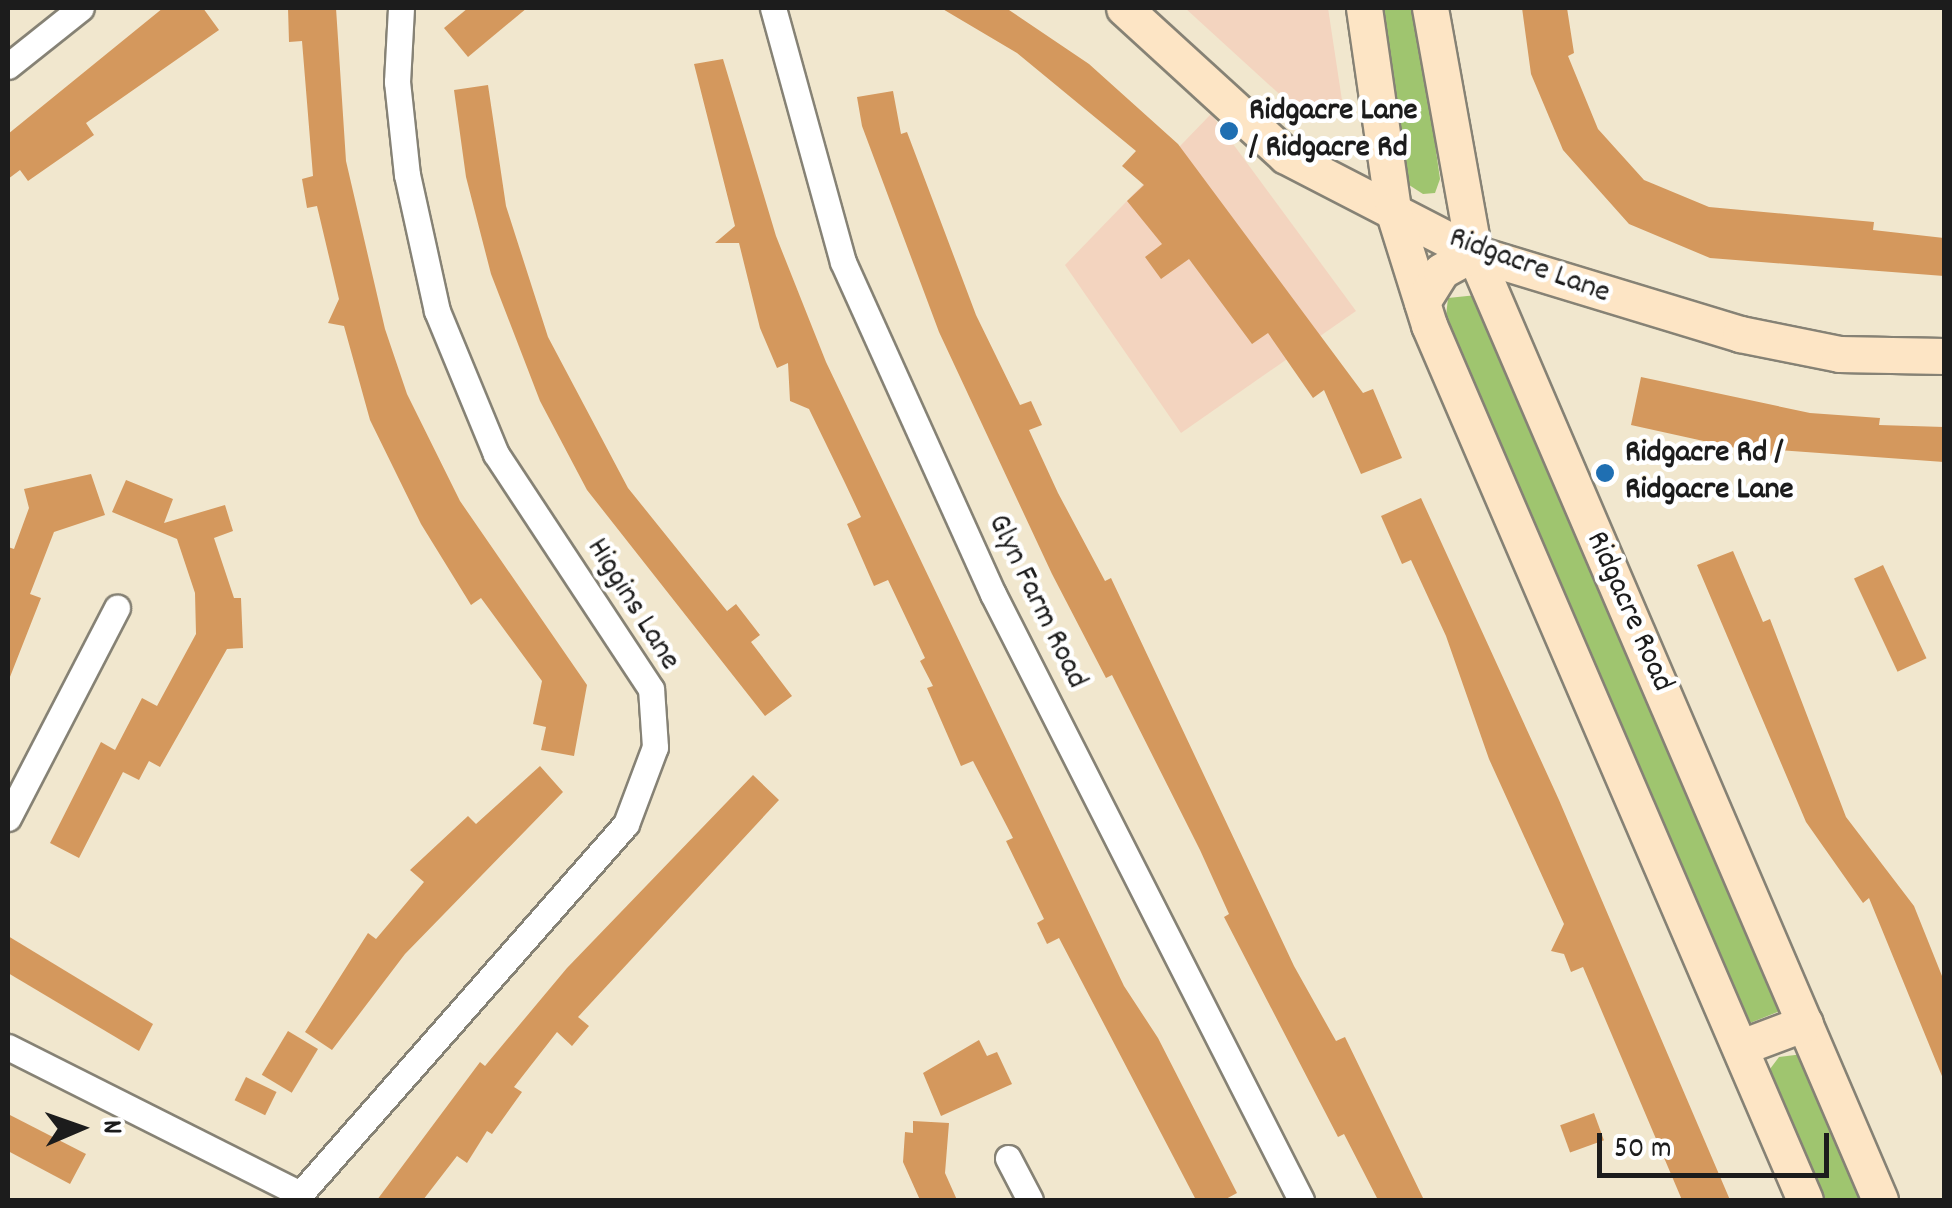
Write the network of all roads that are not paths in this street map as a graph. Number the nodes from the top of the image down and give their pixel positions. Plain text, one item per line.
1 (80, 8) edge
2 (400, 8) edge
3 (773, 8) edge
4 (1124, 8) edge
5 (1364, 8) edge
6 (1430, 8) edge
7 (8, 66) edge
8 (1458, 183) junction
9 (1393, 210) junction
10 (1474, 253) junction
11 (1422, 302) junction
12 (1944, 356) edge
13 (116, 608) dead end
14 (8, 818) edge
15 (1805, 1023) junction
16 (1744, 1046) junction
17 (8, 1047) edge
18 (1008, 1158) dead end
19 (296, 1197) edge
20 (1030, 1200) edge
21 (1302, 1200) edge
22 (1805, 1200) edge
23 (1880, 1200) edge

1 - 7 street
2 - 19 street, Higgins Lane
3 - 21 street, Glyn Farm Road
4 - 9 street, Ridgacre Lane
5 - 9 street
6 - 8 street, Ridgacre Road
8 - 9 street
8 - 10 street, Ridgacre Road
9 - 10 street, Ridgacre Lane
9 - 11 street
10 - 11 street
10 - 12 street, Ridgacre Lane
10 - 15 street, Ridgacre Road
11 - 16 street
13 - 14 street
15 - 16 street
15 - 23 street, Ridgacre Road
16 - 22 street
17 - 19 street
18 - 20 street

